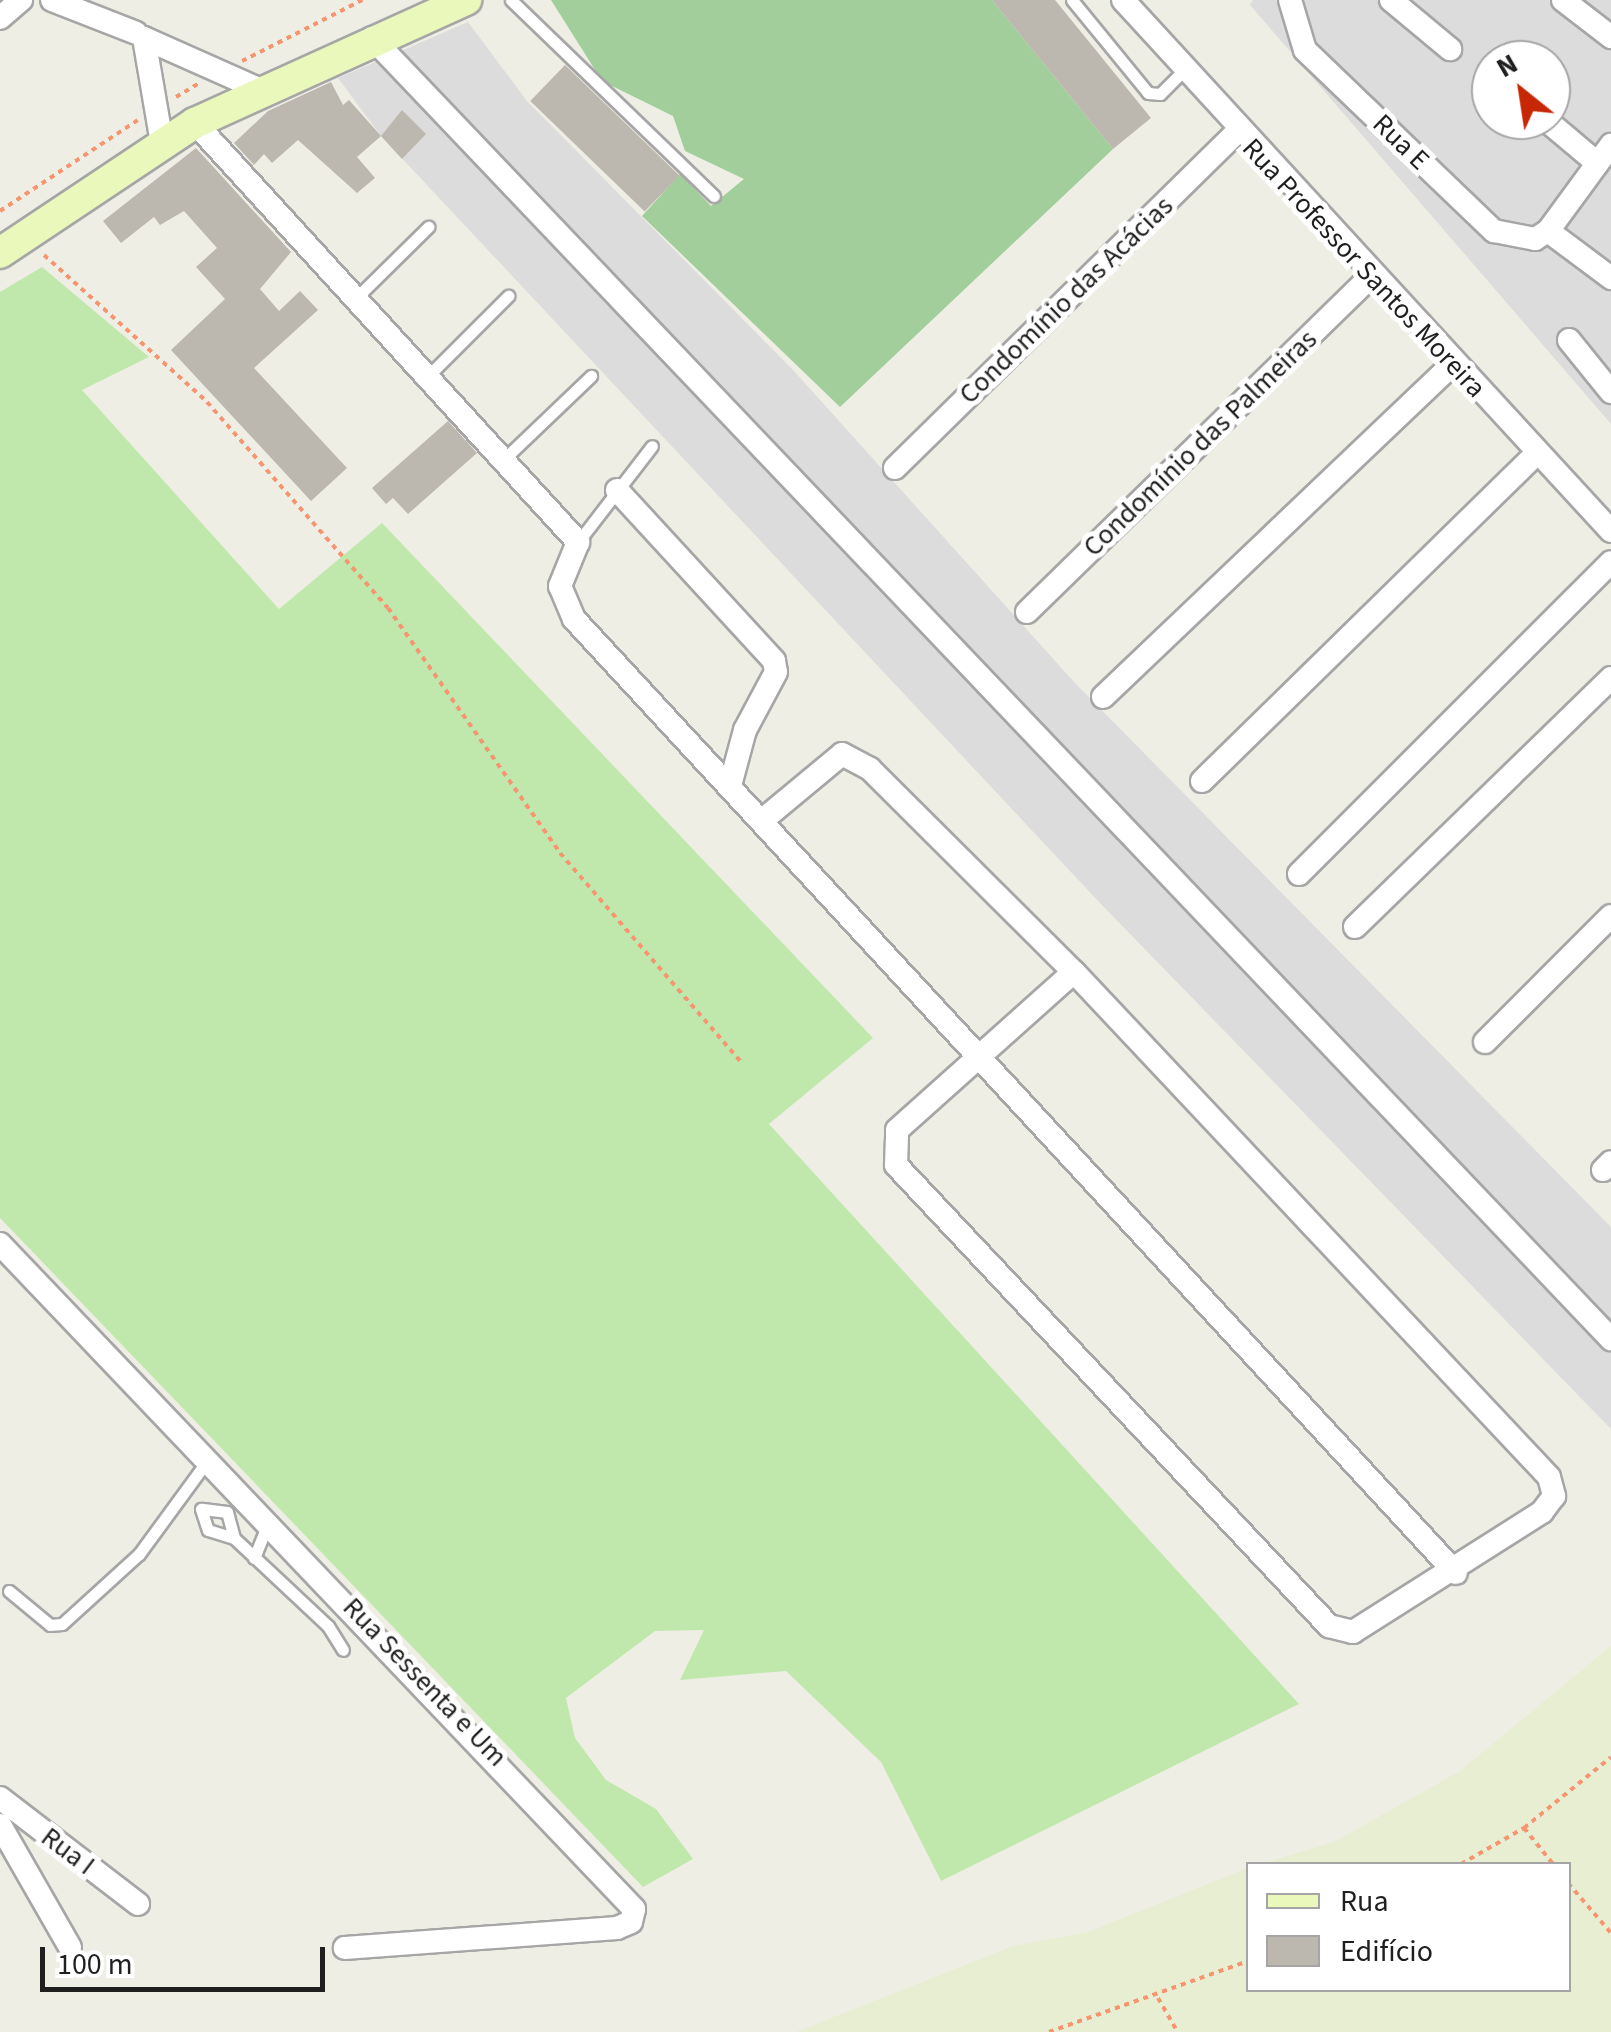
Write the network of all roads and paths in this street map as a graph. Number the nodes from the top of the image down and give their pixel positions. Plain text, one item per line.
1 (21, 0) edge
2 (52, 0) edge
3 (362, 0) edge
4 (466, 0) edge
5 (511, 0) edge
6 (1072, 0) edge
7 (1123, 0) edge
8 (1290, 0) edge
9 (1391, 0) edge
10 (1563, 0) edge
11 (0, 18) edge
12 (140, 35) junction
13 (372, 38) junction
14 (1611, 38) edge
15 (1450, 49) dead end
16 (220, 72) junction
17 (1182, 72) junction
18 (261, 90) junction
19 (156, 108) junction
20 (195, 123) junction
21 (1237, 132) junction
22 (1571, 135) edge
23 (162, 142) junction
24 (1604, 154) edge
25 (714, 196) dead end
26 (0, 210) edge
27 (428, 227) dead end
28 (1548, 230) junction
29 (10, 245) edge
30 (1373, 274) junction
31 (1611, 278) edge
32 (508, 296) dead end
33 (352, 302) junction
34 (1569, 340) dead end
35 (1453, 364) junction
36 (591, 376) dead end
37 (424, 380) junction
38 (1611, 392) edge
39 (652, 446) dead end
40 (1538, 452) junction
41 (500, 462) junction
42 (895, 468) dead end
43 (616, 490) junction
44 (1611, 530) edge
45 (578, 542) junction
46 (1611, 562) edge
47 (1026, 612) dead end
48 (1611, 678) edge
49 (1103, 697) dead end
50 (1202, 781) dead end
51 (731, 782) junction
52 (765, 818) junction
53 (1299, 874) dead end
54 (1611, 916) edge
55 (1355, 928) dead end
56 (1074, 972) junction
57 (1485, 1042) dead end
58 (980, 1052) junction
59 (743, 1064) dead end
60 (0, 1244) edge
61 (1611, 1339) edge
62 (210, 1458) junction
63 (270, 1519) junction
64 (234, 1538) dead end
65 (254, 1558) junction
66 (1456, 1573) junction
67 (9, 1591) dead end
68 (343, 1650) dead end
69 (1611, 1757) edge
70 (3, 1812) edge
71 (1524, 1828) junction
72 (1464, 1862) edge
73 (1551, 1862) edge
74 (1571, 1887) edge
75 (138, 1904) dead end
76 (1611, 1934) edge
77 (70, 1946) dead end
78 (345, 1948) dead end
79 (1246, 1963) edge
80 (1158, 1998) junction
81 (1049, 2032) edge
82 (1178, 2032) edge

1 - 11 street
2 - 12 street
3 - 16 path
4 - 13 main road
5 - 25 lane
6 - 17 lane
7 - 17 street, Rua Professor Santos Moreira
8 - 28 street, Rua E
9 - 15 street
10 - 14 street
12 - 16 street
12 - 19 street
13 - 18 main road
13 - 61 street
16 - 18 street
16 - 19 path
17 - 21 street, Rua Professor Santos Moreira
18 - 20 main road
19 - 23 street
19 - 26 path
20 - 23 main road
20 - 33 street
21 - 30 street, Rua Professor Santos Moreira
21 - 42 street, Condomínio das Acácias
22 - 24 street
23 - 29 main road
24 - 28 street
27 - 33 lane
28 - 31 street
29 - 59 path
30 - 35 street, Rua Professor Santos Moreira
30 - 47 street, Condomínio das Palmeiras
32 - 37 lane
33 - 37 street
34 - 38 street
35 - 40 street, Rua Professor Santos Moreira
35 - 49 street
36 - 41 lane
37 - 41 street
39 - 43 lane
40 - 44 street, Rua Professor Santos Moreira
40 - 50 street
41 - 45 street
43 - 45 lane
43 - 51 street
45 - 51 street
46 - 53 street
48 - 55 street
51 - 52 street
52 - 56 street
52 - 58 street
54 - 57 street
56 - 58 street
56 - 66 street
58 - 66 street
58 - 66 street
60 - 62 street, Rua Sessenta e Um
62 - 63 street, Rua Sessenta e Um
62 - 67 lane
63 - 65 lane
63 - 78 street, Rua Sessenta e Um
64 - 65 lane
65 - 68 lane
69 - 71 path
70 - 75 street, Rua I
70 - 77 street
71 - 72 path
71 - 73 path
74 - 76 path
79 - 80 path
80 - 81 path
80 - 82 path

